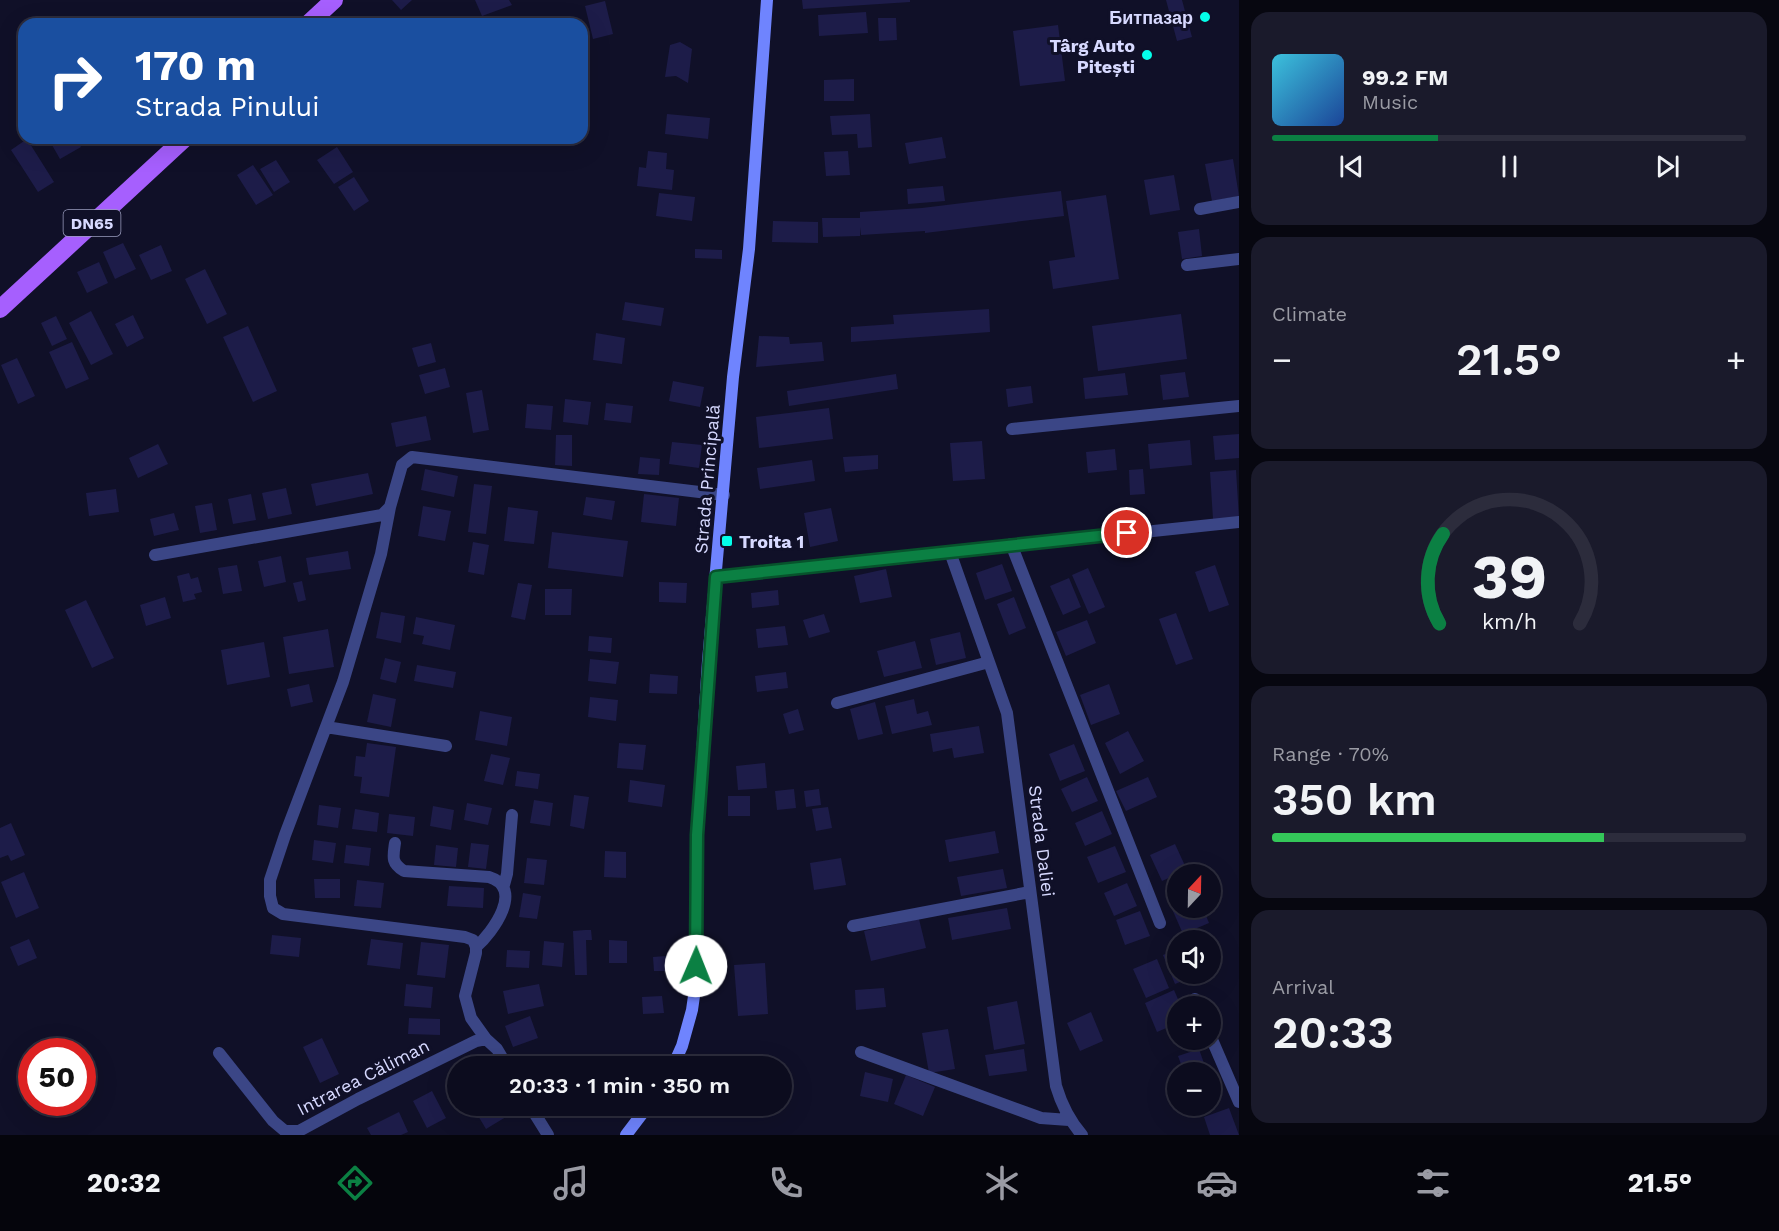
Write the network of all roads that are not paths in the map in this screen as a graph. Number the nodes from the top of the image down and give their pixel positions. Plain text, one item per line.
1 (334, 0) edge
2 (767, 0) edge
3 (314, 18) edge
4 (179, 144) edge
5 (1239, 202) edge
6 (1200, 209) dead end
7 (1239, 259) edge
8 (1187, 265) dead end
9 (0, 309) edge
10 (1239, 406) edge
11 (1012, 429) dead end
12 (724, 495) junction
13 (390, 507) junction
14 (1239, 522) edge
15 (1011, 544) junction
16 (950, 552) junction
17 (155, 555) dead end
18 (716, 577) junction
19 (989, 662) junction
20 (837, 703) dead end
21 (326, 727) junction
22 (446, 746) dead end
23 (512, 815) dead end
24 (395, 843) dead end
25 (504, 885) junction
26 (1030, 892) junction
27 (1160, 923) dead end
28 (853, 926) dead end
29 (476, 947) junction
30 (486, 1040) junction
31 (1216, 1050) edge
32 (861, 1052) dead end
33 (219, 1053) dead end
34 (501, 1056) edge
35 (678, 1056) edge
36 (1239, 1102) edge
37 (536, 1116) edge
38 (640, 1116) edge
39 (1069, 1120) junction
40 (548, 1135) edge
41 (626, 1135) edge
42 (1082, 1135) edge

1 - 3 main road
2 - 12 main road, Strada Principală
4 - 9 main road, DN65
5 - 6 street
7 - 8 street
10 - 11 street
12 - 13 street
12 - 18 main road, Strada Principală
13 - 17 street
13 - 21 street
14 - 15 street
15 - 16 street
15 - 27 street
16 - 18 street
16 - 19 street, Strada Daliei
18 - 35 main road, Strada Principală
19 - 20 street
19 - 26 street, Strada Daliei
21 - 22 street
21 - 29 street
23 - 25 street
24 - 25 street
25 - 29 street
26 - 28 street
26 - 39 street, Strada Daliei
29 - 30 street
30 - 33 street, Intrarea Căliman
30 - 34 street
31 - 36 street
32 - 39 street
37 - 40 street
38 - 41 main road
39 - 42 street, Strada Daliei

